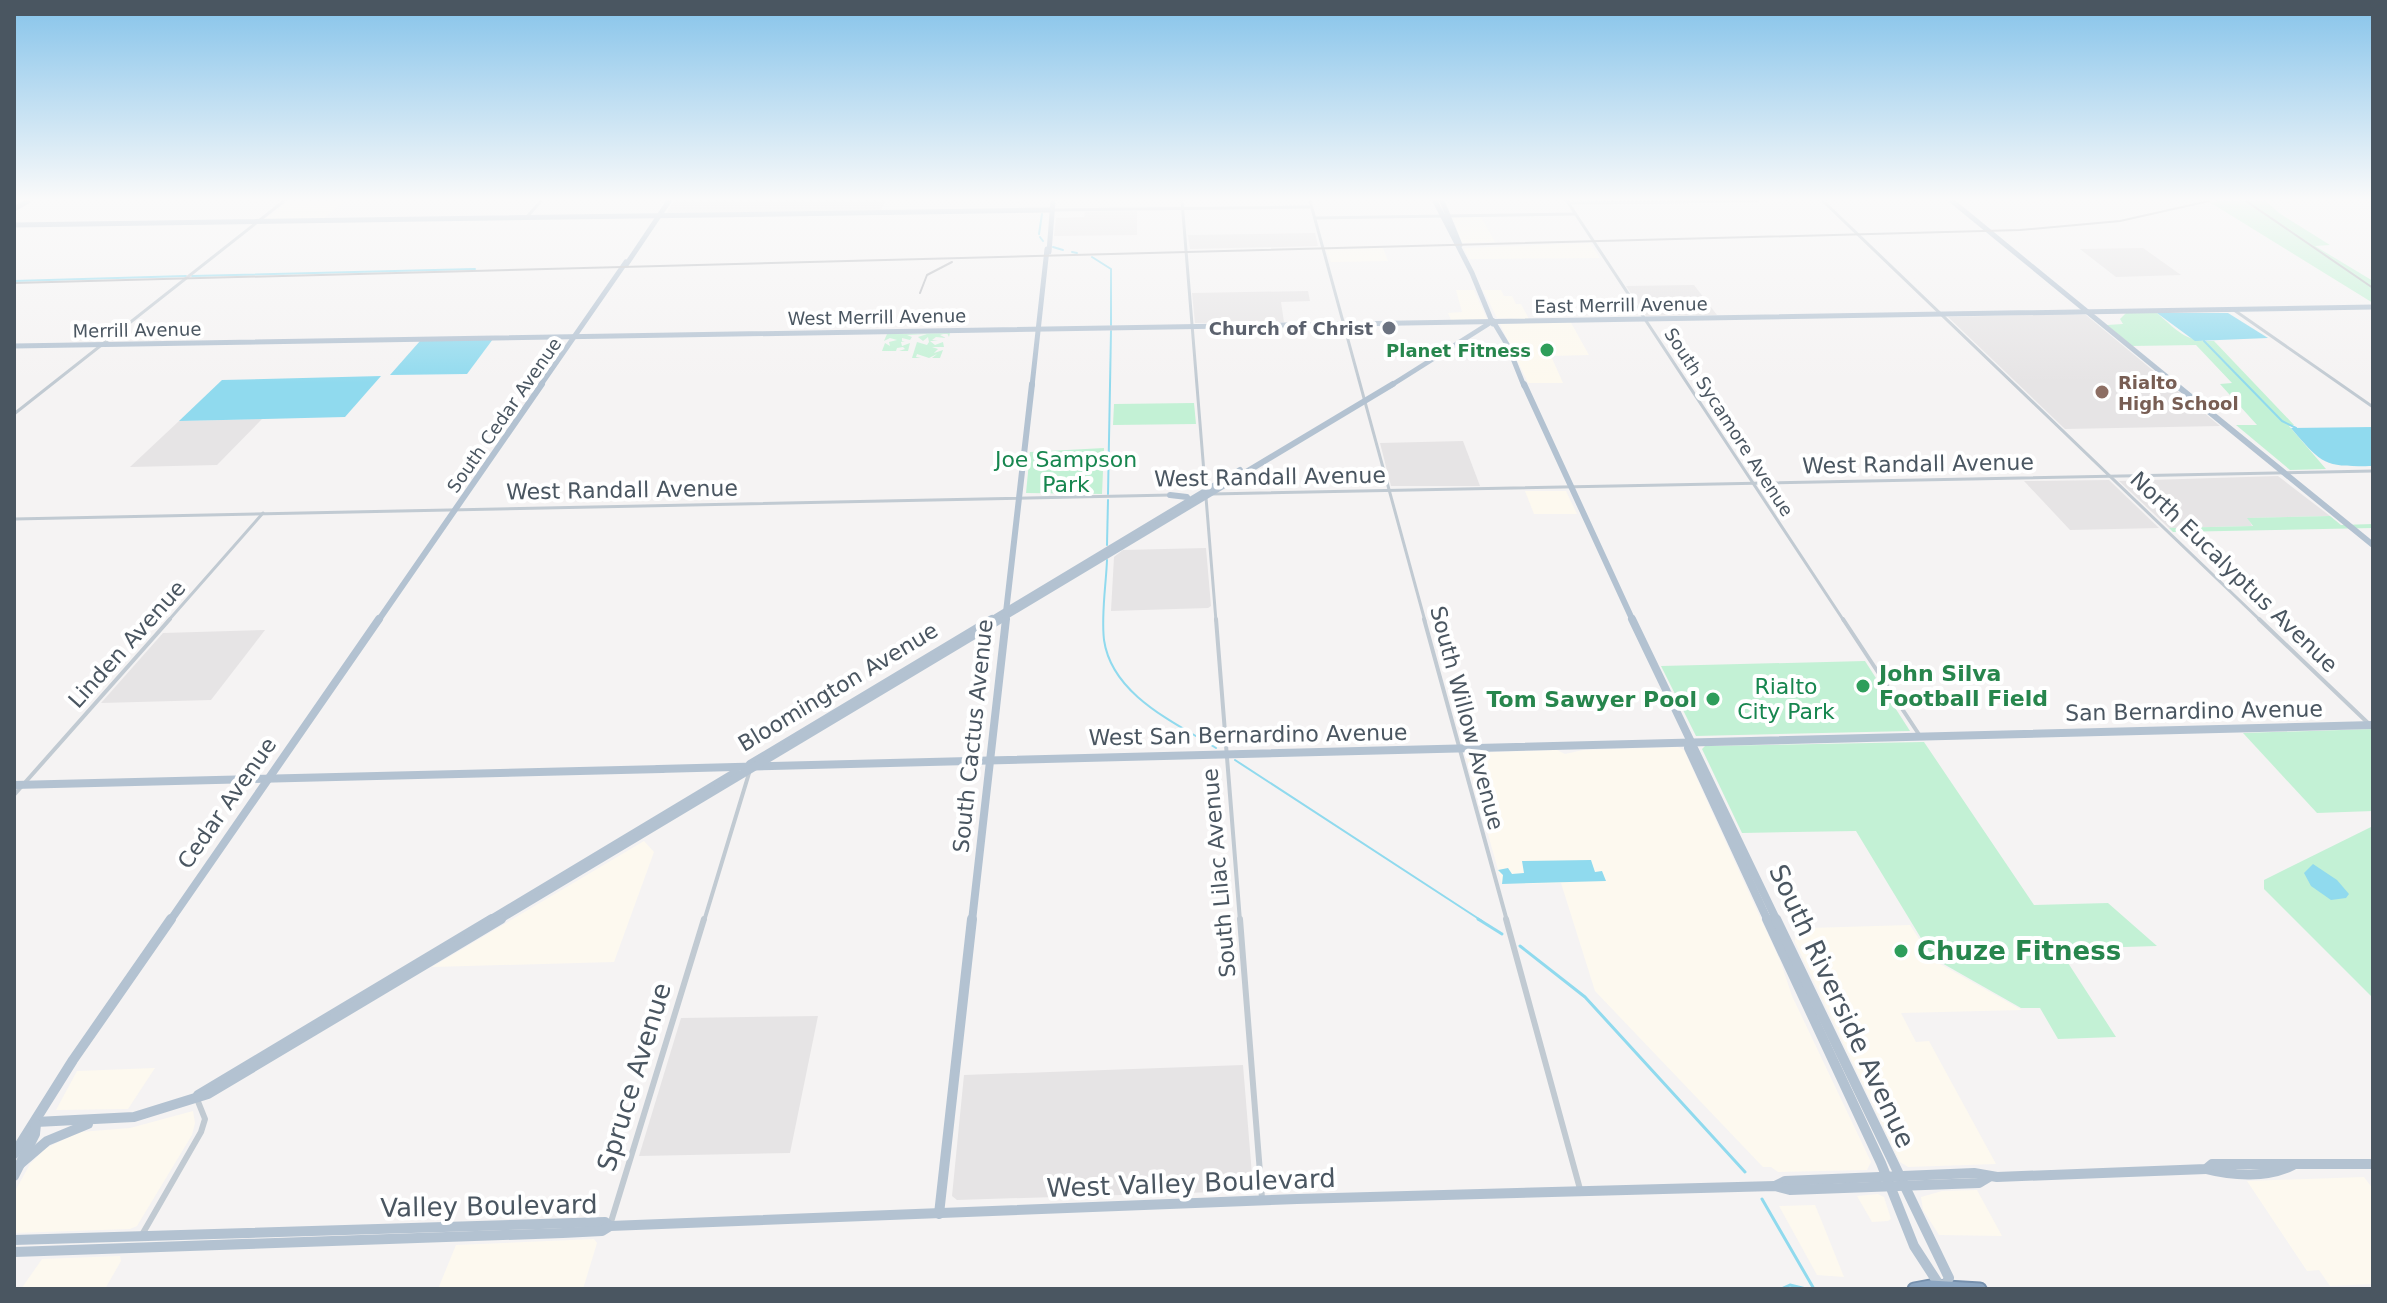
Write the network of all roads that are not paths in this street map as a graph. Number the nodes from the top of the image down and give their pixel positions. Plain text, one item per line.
1 (207, 262) edge
2 (626, 262) edge
3 (1046, 262) edge
4 (1186, 262) edge
5 (1326, 262) edge
6 (1466, 262) edge
7 (1607, 262) edge
8 (1886, 262) edge
9 (2026, 262) edge
10 (2373, 307) edge
11 (2233, 309) junction
12 (2088, 312) junction
13 (1941, 314) junction
14 (1644, 319) junction
15 (1343, 324) junction
16 (1494, 324) junction
17 (1191, 326) junction
18 (1038, 329) junction
19 (575, 336) junction
20 (260, 342) joint
21 (101, 344) junction
22 (14, 346) edge
23 (1364, 399) junction
24 (2373, 407) edge
25 (14, 414) edge
26 (2373, 471) edge
27 (2284, 473) junction
28 (2110, 476) junction
29 (1205, 482) junction
30 (1752, 483) junction
31 (1218, 486) junction
32 (1571, 487) junction
33 (1389, 491) junction
34 (1205, 494) junction
35 (1228, 494) junction
36 (1170, 495) junction
37 (1019, 498) junction
38 (1191, 502) junction
39 (1207, 506) junction
40 (455, 509) junction
41 (263, 513) junction
42 (14, 519) edge
43 (2373, 545) edge
44 (1009, 594) junction
45 (1024, 600) junction
46 (1006, 613) junction
47 (987, 628) junction
48 (1004, 632) junction
49 (2372, 725) edge
50 (1920, 736) junction
51 (1689, 742) junction
52 (1458, 748) junction
53 (1226, 754) junction
54 (779, 759) junction
55 (990, 760) junction
56 (808, 765) junction
57 (747, 767) junction
58 (658, 769) junction
59 (721, 769) junction
60 (268, 779) junction
61 (723, 780) junction
62 (18, 785) edge
63 (14, 795) edge
64 (637, 831) junction
65 (615, 851) junction
66 (544, 890) junction
67 (1769, 924) junction
68 (1790, 948) junction
69 (196, 1097) junction
70 (99, 1120) junction
71 (36, 1122) junction
72 (14, 1154) edge
73 (2373, 1164) edge
74 (17, 1171) edge
75 (1894, 1181) junction
76 (1580, 1192) junction
77 (1262, 1201) junction
78 (939, 1214) junction
79 (610, 1226) junction
80 (141, 1237) junction
81 (14, 1240) edge
82 (14, 1252) edge
83 (1944, 1288) edge
84 (1914, 1289) edge
85 (1980, 1289) edge

1 - 21 street
2 - 19 main road, South Cedar Avenue
3 - 18 main road, South Cactus Avenue
4 - 17 street, South Lilac Avenue
5 - 15 street, South Willow Avenue
6 - 16 main road, South Riverside Avenue
7 - 14 street, South Sycamore Avenue
8 - 13 street, North Eucalyptus Avenue
9 - 12 main road
10 - 11 main road, East Merrill Avenue
11 - 12 main road, East Merrill Avenue
11 - 24 street
12 - 13 main road, East Merrill Avenue
12 - 27 main road
13 - 14 main road, East Merrill Avenue
13 - 28 street, North Eucalyptus Avenue
14 - 16 main road, East Merrill Avenue
14 - 30 street, South Sycamore Avenue
15 - 16 main road, West Merrill Avenue
15 - 17 main road, West Merrill Avenue
15 - 23 street, South Willow Avenue
16 - 23 main road, Bloomington Avenue
16 - 23 main road, Bloomington Avenue
16 - 32 main road, South Riverside Avenue
17 - 18 main road, West Merrill Avenue
17 - 29 street, South Lilac Avenue
18 - 19 main road, West Merrill Avenue
18 - 37 main road, South Cactus Avenue
19 - 20 main road, West Merrill Avenue
19 - 40 main road, South Cedar Avenue
20 - 21 main road, Merrill Avenue
21 - 22 main road, Merrill Avenue
21 - 25 street
23 - 31 main road, Bloomington Avenue
23 - 33 street, South Willow Avenue
26 - 27 street, West Randall Avenue
27 - 28 street, West Randall Avenue
27 - 43 main road
28 - 30 street, West Randall Avenue
28 - 49 street, North Eucalyptus Avenue
29 - 31 main road
29 - 34 street, South Lilac Avenue
30 - 32 street, West Randall Avenue
30 - 50 street, South Sycamore Avenue
31 - 34 main road, Bloomington Avenue
31 - 35 main road
32 - 33 street, West Randall Avenue
32 - 51 main road, South Riverside Avenue
33 - 35 street, West Randall Avenue
33 - 52 street, South Willow Avenue
34 - 35 street, West Randall Avenue
34 - 36 street, West Randall Avenue
34 - 38 main road, Bloomington Avenue
34 - 39 street, South Lilac Avenue
36 - 37 street, West Randall Avenue
36 - 38 main road
37 - 40 street, West Randall Avenue
37 - 44 main road, South Cactus Avenue
38 - 39 main road
38 - 45 main road, Bloomington Avenue
38 - 46 main road, Bloomington Avenue
39 - 53 street, South Lilac Avenue
40 - 41 street, West Randall Avenue
40 - 60 main road, Cedar Avenue
41 - 42 street, West Randall Avenue
41 - 62 street, Linden Avenue
44 - 45 main road
44 - 46 main road, South Cactus Avenue
45 - 46 main road, Bloomington Avenue
46 - 47 main road, Bloomington Avenue
46 - 48 main road, South Cactus Avenue
46 - 57 main road, Bloomington Avenue
47 - 48 main road
47 - 54 main road, Bloomington Avenue
48 - 55 main road, South Cactus Avenue
49 - 50 main road, San Bernardino Avenue
50 - 51 main road, San Bernardino Avenue
51 - 52 main road, West San Bernardino Avenue
51 - 67 main road, South Riverside Avenue
51 - 68 main road, South Riverside Avenue
52 - 53 main road, West San Bernardino Avenue
52 - 76 street, South Willow Avenue
53 - 55 main road, West San Bernardino Avenue
53 - 77 street, South Lilac Avenue
54 - 56 main road, West San Bernardino Avenue
54 - 57 main road, West San Bernardino Avenue
55 - 56 main road, West San Bernardino Avenue
55 - 78 main road, South Cactus Avenue
56 - 57 main road, West San Bernardino Avenue
57 - 58 main road, West San Bernardino Avenue
57 - 59 main road, West San Bernardino Avenue
57 - 61 main road, Bloomington Avenue
57 - 65 main road, Bloomington Avenue
57 - 79 street, Spruce Avenue
58 - 59 main road, West San Bernardino Avenue
58 - 60 main road, West San Bernardino Avenue
59 - 61 main road
60 - 62 main road
60 - 71 main road, Cedar Avenue
61 - 64 main road, Bloomington Avenue
62 - 63 street, Linden Avenue
64 - 65 main road
64 - 66 main road, Bloomington Avenue
65 - 66 main road, Bloomington Avenue
66 - 69 main road, Bloomington Avenue
67 - 68 main road
67 - 75 main road, South Riverside Avenue
68 - 75 main road, South Riverside Avenue
69 - 70 main road, Bloomington Avenue
69 - 80 street
70 - 71 main road, Bloomington Avenue
70 - 74 main road
71 - 72 main road, Cedar Avenue
71 - 74 main road, Cedar Avenue
73 - 75 main road, West Valley Boulevard
75 - 76 main road, West Valley Boulevard
75 - 83 main road, South Riverside Avenue
76 - 77 main road, West Valley Boulevard
77 - 78 main road, West Valley Boulevard
78 - 79 main road, West Valley Boulevard
79 - 80 main road, Valley Boulevard
79 - 82 main road, Valley Boulevard
80 - 81 main road, Valley Boulevard
83 - 84 highway
83 - 85 highway

